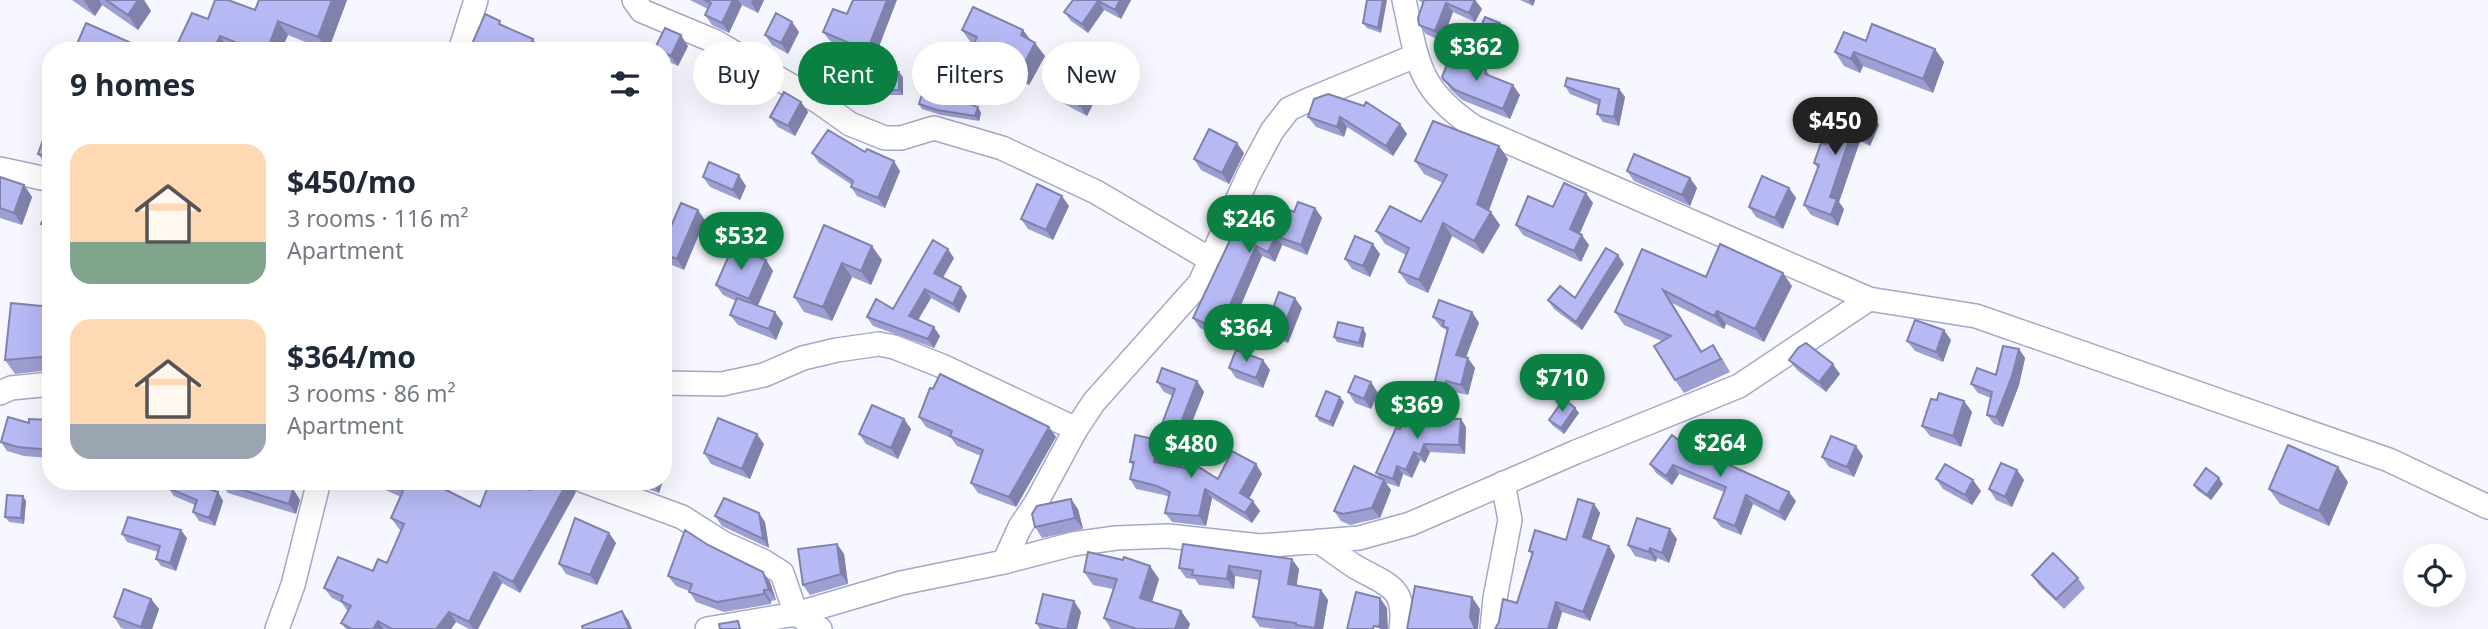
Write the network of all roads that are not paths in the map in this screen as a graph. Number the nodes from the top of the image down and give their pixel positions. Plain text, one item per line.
1 (476, 0) edge
2 (634, 0) edge
3 (1404, 0) edge
4 (463, 42) edge
5 (1416, 56) junction
6 (0, 169) edge
7 (42, 178) edge
8 (1211, 260) junction
9 (1869, 299) junction
10 (672, 383) edge
11 (42, 385) edge
12 (0, 393) edge
13 (1076, 429) junction
14 (1503, 483) junction
15 (316, 490) edge
16 (608, 490) edge
17 (2488, 507) edge
18 (1318, 541) junction
19 (1004, 562) junction
20 (796, 614) junction
21 (277, 629) edge
22 (707, 629) edge
23 (820, 629) edge
24 (1401, 629) edge
25 (1492, 629) edge

1 - 4 street
2 - 8 street
3 - 5 street
5 - 8 street
5 - 9 street
6 - 7 street
8 - 13 street
9 - 14 street
9 - 17 street
10 - 13 street
11 - 12 street
13 - 19 street
14 - 18 street
14 - 25 street
15 - 21 street
16 - 20 street
18 - 19 street
18 - 24 street
19 - 20 street
20 - 22 street
20 - 23 street

